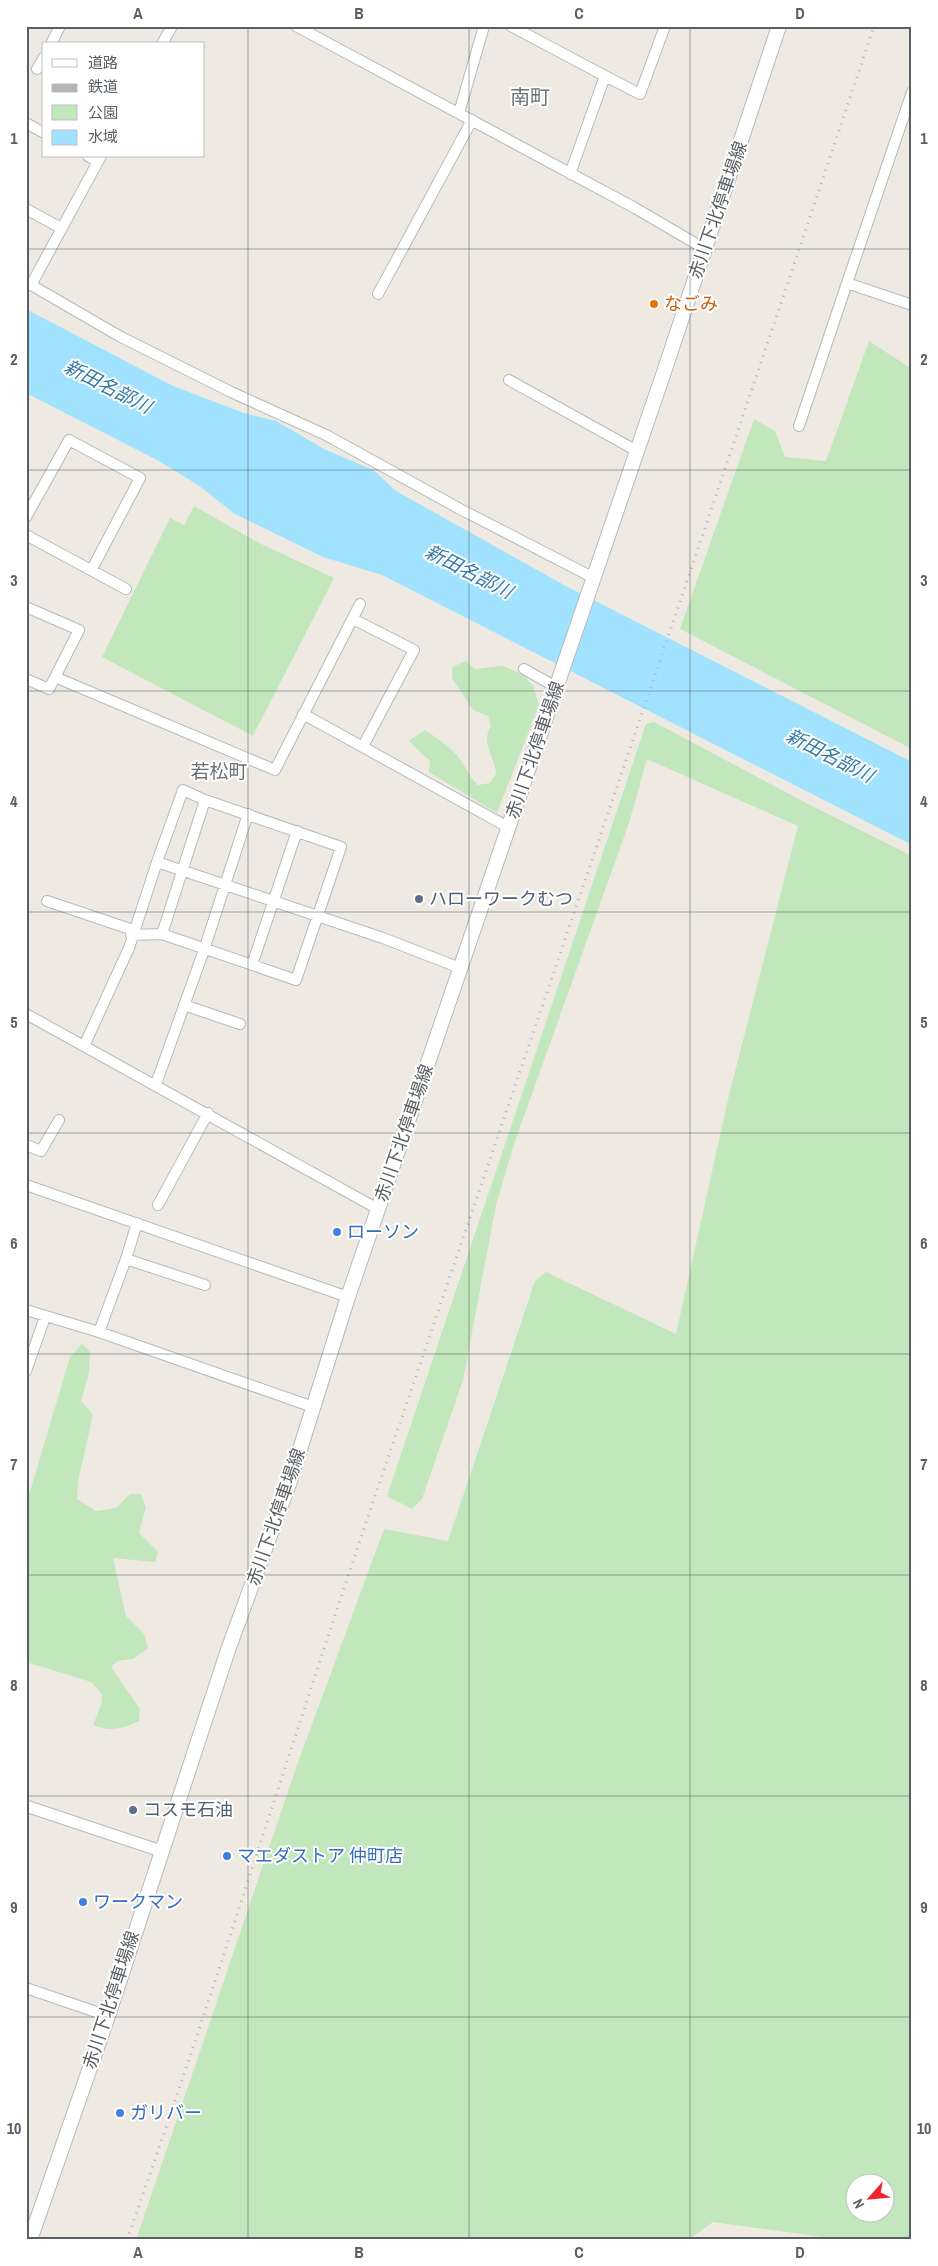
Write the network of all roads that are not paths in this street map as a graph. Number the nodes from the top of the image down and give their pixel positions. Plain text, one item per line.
1 (60, 26) edge
2 (172, 26) edge
3 (296, 26) edge
4 (484, 26) edge
5 (511, 26) edge
6 (665, 26) edge
7 (779, 26) edge
8 (52, 42) edge
9 (163, 42) edge
10 (42, 60) edge
11 (37, 69) dead end
12 (605, 76) junction
13 (912, 92) edge
14 (459, 113) junction
15 (472, 120) junction
16 (26, 123) edge
17 (42, 132) edge
18 (100, 159) edge
19 (570, 174) junction
20 (26, 209) edge
21 (61, 228) junction
22 (705, 249) junction
23 (29, 283) edge
24 (848, 283) junction
25 (378, 294) dead end
26 (912, 305) edge
27 (509, 380) dead end
28 (799, 426) dead end
29 (637, 451) junction
30 (26, 517) edge
31 (26, 535) edge
32 (92, 569) junction
33 (593, 580) junction
34 (126, 588) dead end
35 (360, 604) dead end
36 (26, 606) edge
37 (352, 619) junction
38 (524, 669) dead end
39 (56, 677) junction
40 (26, 679) edge
41 (556, 687) junction
42 (303, 714) junction
43 (363, 746) junction
44 (205, 800) junction
45 (248, 814) junction
46 (508, 827) junction
47 (297, 831) junction
48 (157, 862) junction
49 (183, 870) junction
50 (226, 884) junction
51 (47, 901) dead end
52 (273, 901) junction
53 (318, 917) junction
54 (132, 932) junction
55 (162, 934) junction
56 (204, 950) junction
57 (252, 965) junction
58 (460, 968) junction
59 (184, 1005) junction
60 (26, 1014) edge
61 (240, 1024) dead end
62 (84, 1046) junction
63 (156, 1084) junction
64 (208, 1113) junction
65 (59, 1120) dead end
66 (26, 1145) edge
67 (26, 1185) edge
68 (158, 1205) dead end
69 (378, 1209) junction
70 (137, 1223) junction
71 (126, 1259) junction
72 (205, 1285) dead end
73 (348, 1297) junction
74 (26, 1310) edge
75 (44, 1317) junction
76 (99, 1332) junction
77 (26, 1371) edge
78 (313, 1407) junction
79 (26, 1806) edge
80 (161, 1851) junction
81 (26, 1988) edge
82 (108, 2016) junction
83 (30, 2240) edge

1 - 8 street
2 - 9 street
3 - 14 street
4 - 14 street
5 - 12 street
6 - 12 street
7 - 22 main road, 赤川下北停車場線
10 - 11 street
12 - 19 street
13 - 24 street
14 - 15 street
15 - 19 street
15 - 25 street
16 - 17 street
18 - 21 street
19 - 22 street
20 - 21 street
21 - 23 street
22 - 29 main road, 赤川下北停車場線
23 - 33 street
24 - 26 street
24 - 28 street
27 - 29 street
29 - 33 main road, 赤川下北停車場線
30 - 32 street
31 - 32 street
32 - 34 street
33 - 41 main road, 赤川下北停車場線
35 - 37 street
36 - 39 street
37 - 42 street
37 - 43 street
38 - 41 street
39 - 40 street
39 - 42 street
41 - 46 main road, 赤川下北停車場線
42 - 43 street
43 - 46 street
44 - 45 street
44 - 48 street
44 - 49 street
45 - 47 street
45 - 50 street
46 - 58 main road, 赤川下北停車場線
47 - 52 street
47 - 53 street
48 - 49 street
48 - 54 street
49 - 50 street
49 - 55 street
50 - 52 street
50 - 56 street
51 - 54 street
52 - 53 street
52 - 57 street
53 - 57 street
53 - 58 street
54 - 55 street
54 - 62 street
55 - 56 street
56 - 57 street
56 - 59 street
58 - 69 main road, 赤川下北停車場線
59 - 61 street
59 - 63 street
60 - 62 street
62 - 63 street
63 - 64 street
64 - 68 street
64 - 69 street
65 - 66 street
67 - 70 street
69 - 73 main road, 赤川下北停車場線
70 - 71 street
70 - 73 street
71 - 72 street
71 - 76 street
73 - 78 main road, 赤川下北停車場線
74 - 75 street
75 - 76 street
75 - 77 street
76 - 78 street
78 - 80 main road, 赤川下北停車場線
79 - 80 street
80 - 82 main road, 赤川下北停車場線
81 - 82 street
82 - 83 main road, 赤川下北停車場線

